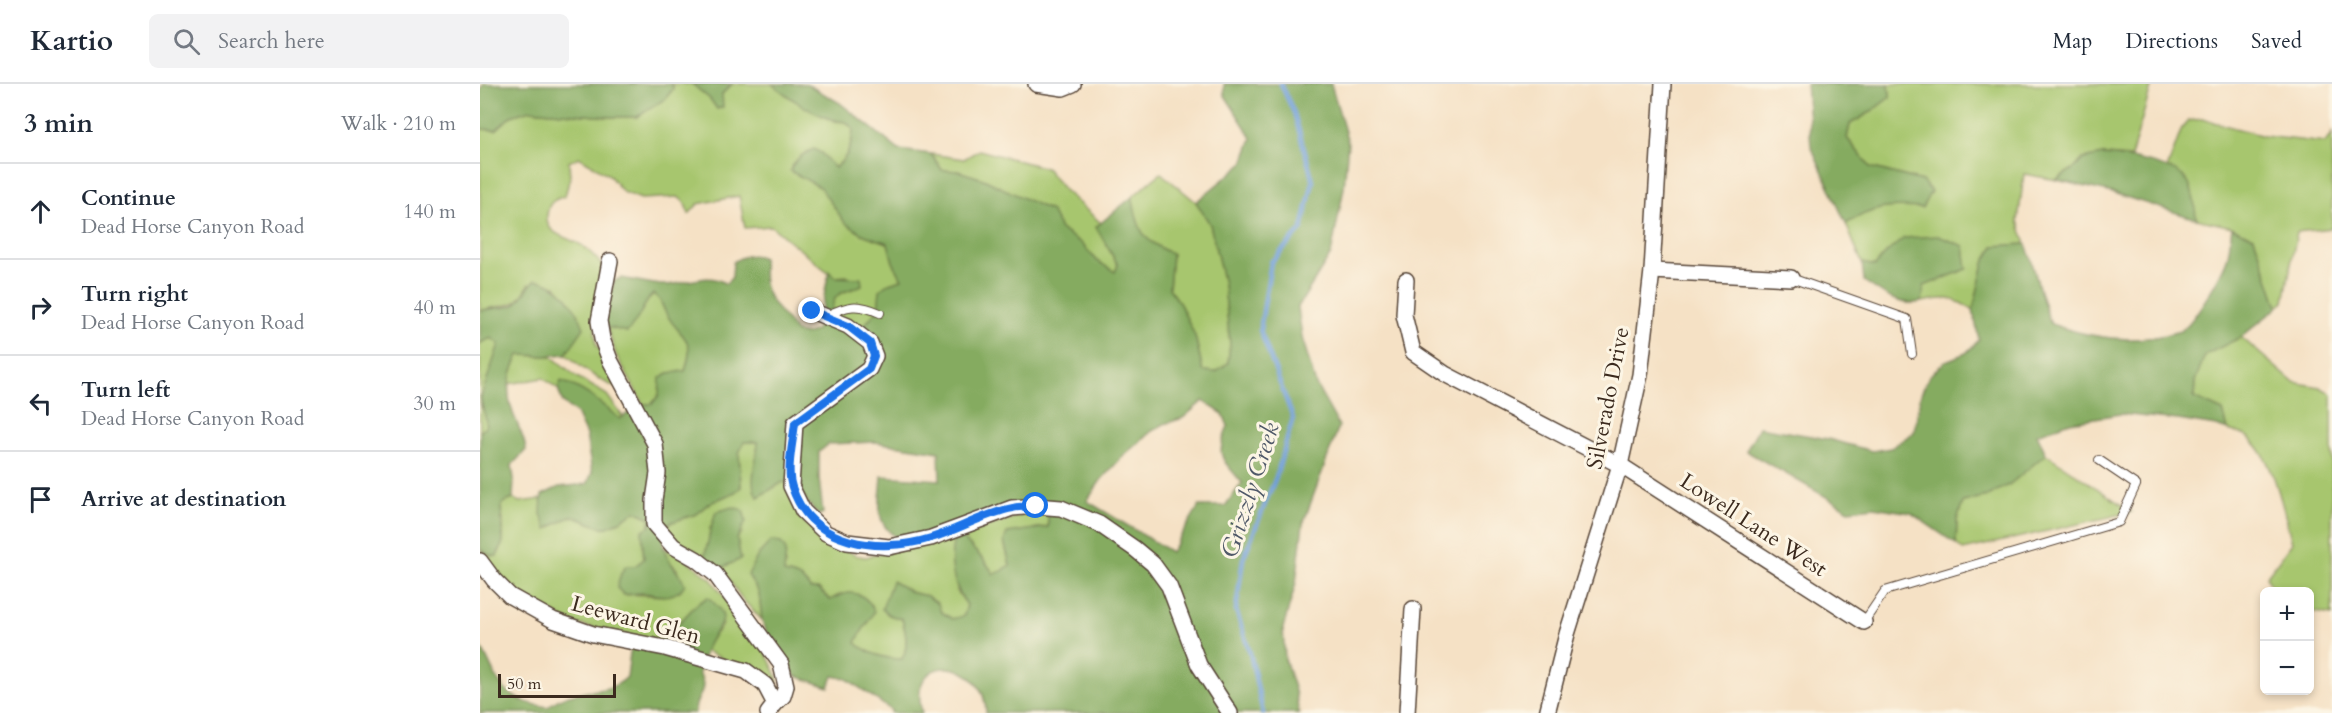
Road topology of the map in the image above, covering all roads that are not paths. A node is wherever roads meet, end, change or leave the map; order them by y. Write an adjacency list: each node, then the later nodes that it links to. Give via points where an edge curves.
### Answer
1 (1036, 84): 2 (street, via 1064,88)
2 (1073, 84)
3 (1663, 84): 5 (street, Silverado Drive)
4 (610, 261): 16 (street, via 599,321 602,339 655,444 658,473 654,524 673,546 715,574 781,664 786,686)
5 (1652, 271): 6 (street); 12 (street, Silverado Drive, via 1640,375)
6 (1791, 278): 10 (lane, via 1907,320)
7 (1406, 280): 12 (street, Lowell Lane West, via 1404,315 1413,352 1445,374)
8 (880, 313): 9 (lane, via 858,306)
9 (818, 314): 17 (street, via 848,326 870,343 874,356 869,369 795,423 791,486 803,511 826,532 848,542 889,547 931,538 1012,508 1061,508 1099,524 1154,564 1169,586 1199,665)
10 (1912, 354)
11 (2099, 460): 15 (lane, via 2136,485 2119,522 1885,591)
12 (1620, 465): 15 (street, Lowell Lane West); 19 (street, Silverado Drive, via 1567,633)
13 (480, 561): 16 (street, Leeward Glen, via 510,596 553,620 592,634 664,648 746,671 765,684)
14 (1413, 609): 18 (street)
15 (1864, 622)
16 (772, 708)
17 (1230, 713)
18 (1407, 713)
19 (1547, 713)

